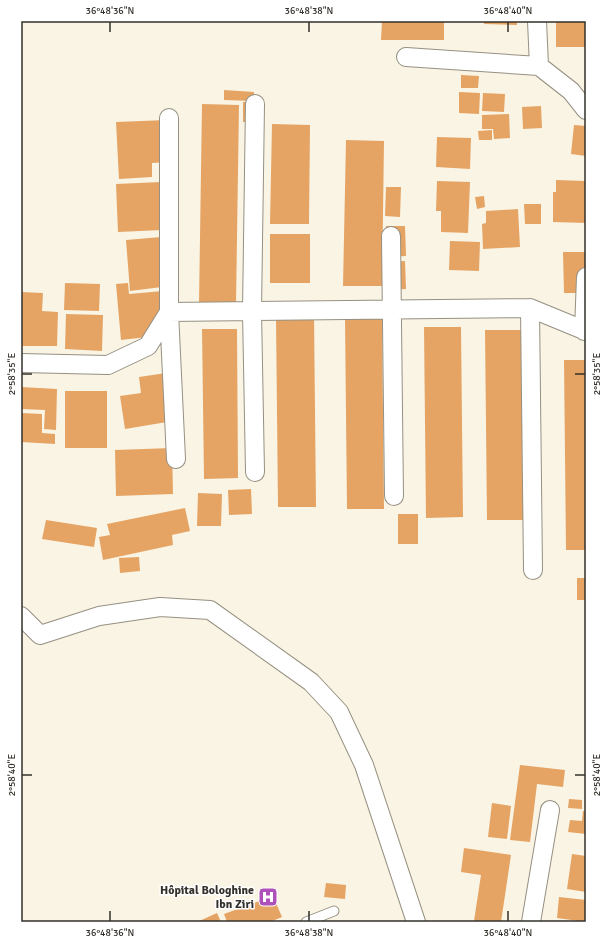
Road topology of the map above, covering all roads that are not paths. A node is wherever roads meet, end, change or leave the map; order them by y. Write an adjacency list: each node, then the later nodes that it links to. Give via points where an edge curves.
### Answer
1 (538, 21): 3 (street)
2 (406, 58): 3 (street)
3 (539, 66): 5 (street, via 571,91)
4 (255, 104): 10 (street)
5 (586, 110)
6 (169, 118): 12 (street)
7 (392, 236): 11 (street)
8 (586, 278): 13 (street)
9 (530, 308): 11 (street); 13 (street); 18 (street)
10 (252, 311): 11 (street); 12 (street); 16 (street)
11 (392, 311): 17 (street)
12 (169, 312): 14 (street, via 148,346 108,365); 15 (street)
13 (585, 331)
14 (21, 363)
15 (176, 459)
16 (255, 472)
17 (394, 496)
18 (533, 570)
19 (21, 616): 23 (street, via 40,635 99,616 160,607 210,610 311,682 339,712 364,765)
20 (550, 810): 24 (street)
21 (334, 911): 22 (lane)
22 (306, 922)
23 (416, 922)
24 (531, 922)

